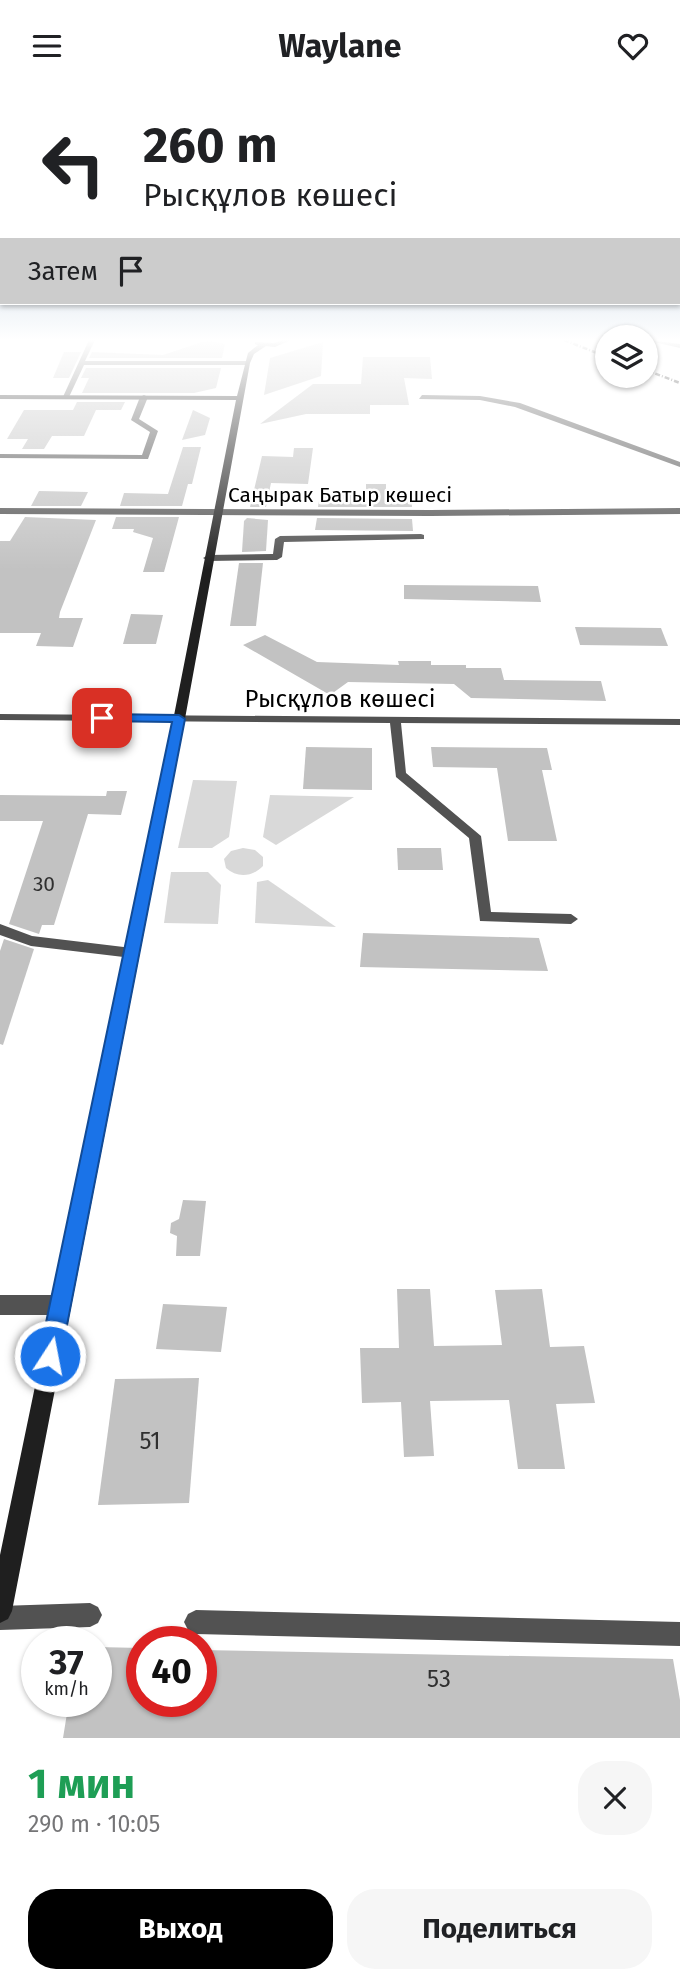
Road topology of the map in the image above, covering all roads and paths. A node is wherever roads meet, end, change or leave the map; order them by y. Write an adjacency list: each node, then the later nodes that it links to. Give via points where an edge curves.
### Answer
1 (136, 417): 4 (street, via 154,431 145,457)
2 (236, 417): 8 (street)
3 (549, 417): 5 (street)
4 (0, 456)
5 (680, 465)
6 (0, 511): 8 (street, Саңырак Батыр көшесі)
7 (680, 511): 8 (street, Саңырак Батыр көшесі)
8 (218, 512): 10 (street)
9 (421, 537): 10 (street, via 280,539 277,557)
10 (208, 558): 12 (street)
11 (0, 717): 12 (street, Рысқұлов көшесі)
12 (179, 719): 13 (street, Рысқұлов көшесі); 17 (street)
13 (395, 720): 14 (street, Рысқұлов көшесі); 15 (street, via 400,774 475,836 485,916)
14 (680, 722)
15 (571, 919)
16 (0, 929): 17 (street, via 31,941)
17 (132, 953): 19 (street)
18 (0, 1305): 19 (street)
19 (60, 1305): 20 (street)
20 (0, 1611)
21 (90, 1615): 22 (street)
22 (0, 1618)
23 (196, 1622): 24 (street)
24 (680, 1634)

